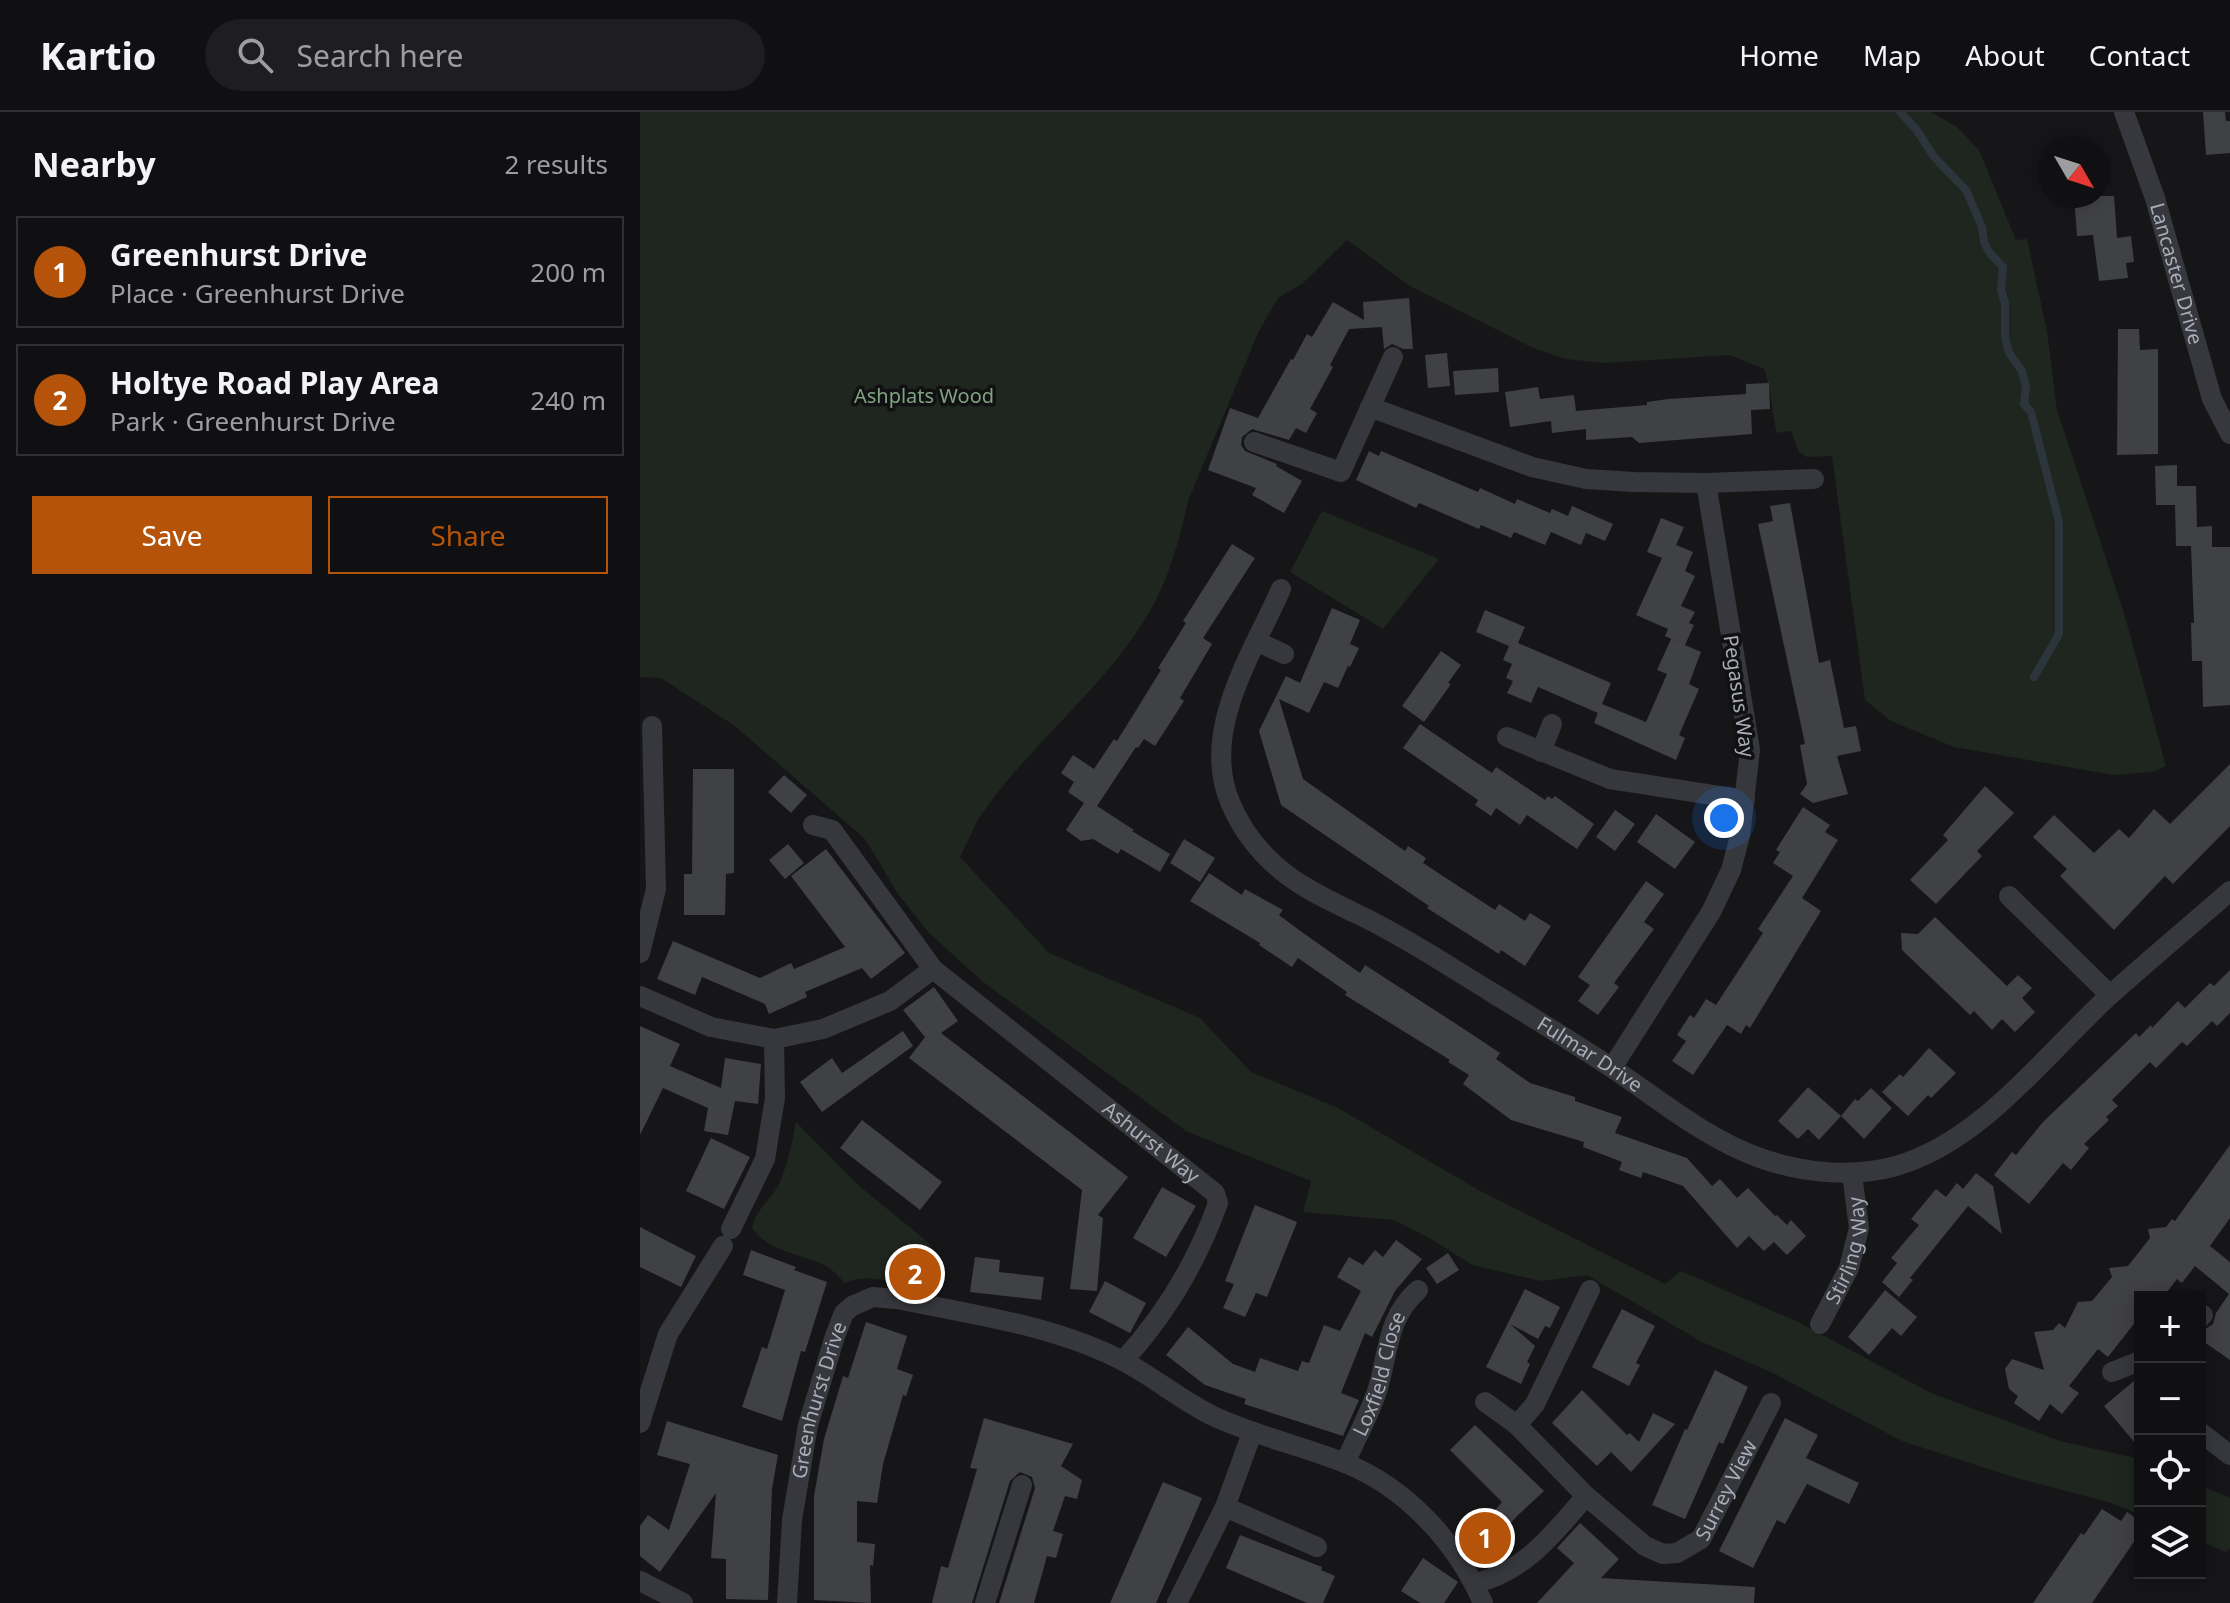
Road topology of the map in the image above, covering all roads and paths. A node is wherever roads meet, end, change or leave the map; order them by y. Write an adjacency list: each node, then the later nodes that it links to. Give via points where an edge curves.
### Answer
1 (2124, 112): 4 (street, Lancaster Drive, via 2155,198 2212,399)
2 (1393, 357): 3 (street)
3 (1370, 407): 5 (street, via 1341,472); 7 (street, via 1532,467 1586,479)
4 (2230, 434)
5 (1254, 442)
6 (1814, 479): 7 (street)
7 (1706, 483): 15 (street, Pegasus Way, via 1750,750)
8 (1281, 589): 9 (street, Fulmar Drive)
9 (1258, 642): 10 (street); 24 (street, Fulmar Drive, via 1232,694 1222,735 1222,772 1228,799 1266,859 1290,878 1405,938)
10 (1284, 654)
11 (1552, 724): 14 (street)
12 (652, 726): 19 (street, via 656,889)
13 (1507, 737): 14 (street)
14 (1541, 752): 15 (street, via 1610,779)
15 (1745, 800): 24 (street, Pegasus Way, via 1731,870 1711,912)
16 (813, 825): 20 (street, Ashurst Way, via 832,830)
17 (2230, 891): 21 (street, Fulmar Drive)
18 (2009, 896): 21 (street)
19 (640, 953)
20 (933, 969): 23 (street, via 890,1001 823,1029); 29 (street, Ashurst Way, via 1215,1193 1218,1203 1190,1267 1155,1326)
21 (2110, 995): 25 (street, Fulmar Drive, via 1990,1112 1937,1151)
22 (640, 996): 23 (street, via 711,1027)
23 (774, 1039): 34 (street, via 775,1098 765,1159 727,1238 668,1334)
24 (1612, 1068): 25 (street, Fulmar Drive, via 1676,1114 1759,1157)
25 (1852, 1174): 28 (street, Stirling Way, via 1859,1228 1849,1268)
26 (1418, 1290): 39 (street, Loxfield Close, via 1396,1317 1378,1387)
27 (1590, 1290): 35 (street, via 1535,1404)
28 (1820, 1324)
29 (1123, 1361): 36 (street, Greenhurst Drive, via 1210,1415); 47 (street, Greenhurst Drive, via 1037,1327 897,1299 873,1297 852,1306 835,1336 808,1425 792,1520)
30 (2135, 1363): 31 (street)
31 (2112, 1372)
32 (1485, 1402): 35 (street, Surrey View)
33 (1771, 1403): 41 (street, Surrey View, via 1711,1522 1688,1548 1663,1554 1645,1546)
34 (640, 1423)
35 (1517, 1425): 41 (street, Surrey View)
36 (1252, 1433): 39 (street, Greenhurst Drive); 42 (street)
37 (2204, 1435): 38 (street)
38 (2230, 1455)
39 (1345, 1463): 45 (street, Greenhurst Drive, via 1410,1503)
40 (1022, 1485): 48 (street)
41 (1586, 1496): 45 (street, via 1521,1564)
42 (1225, 1507): 43 (street); 49 (street)
43 (1317, 1547)
44 (640, 1581): 46 (street)
45 (1475, 1583): 50 (street, Greenhurst Drive)
46 (683, 1603)
47 (787, 1603)
48 (985, 1603)
49 (1177, 1603)
50 (1483, 1603)

